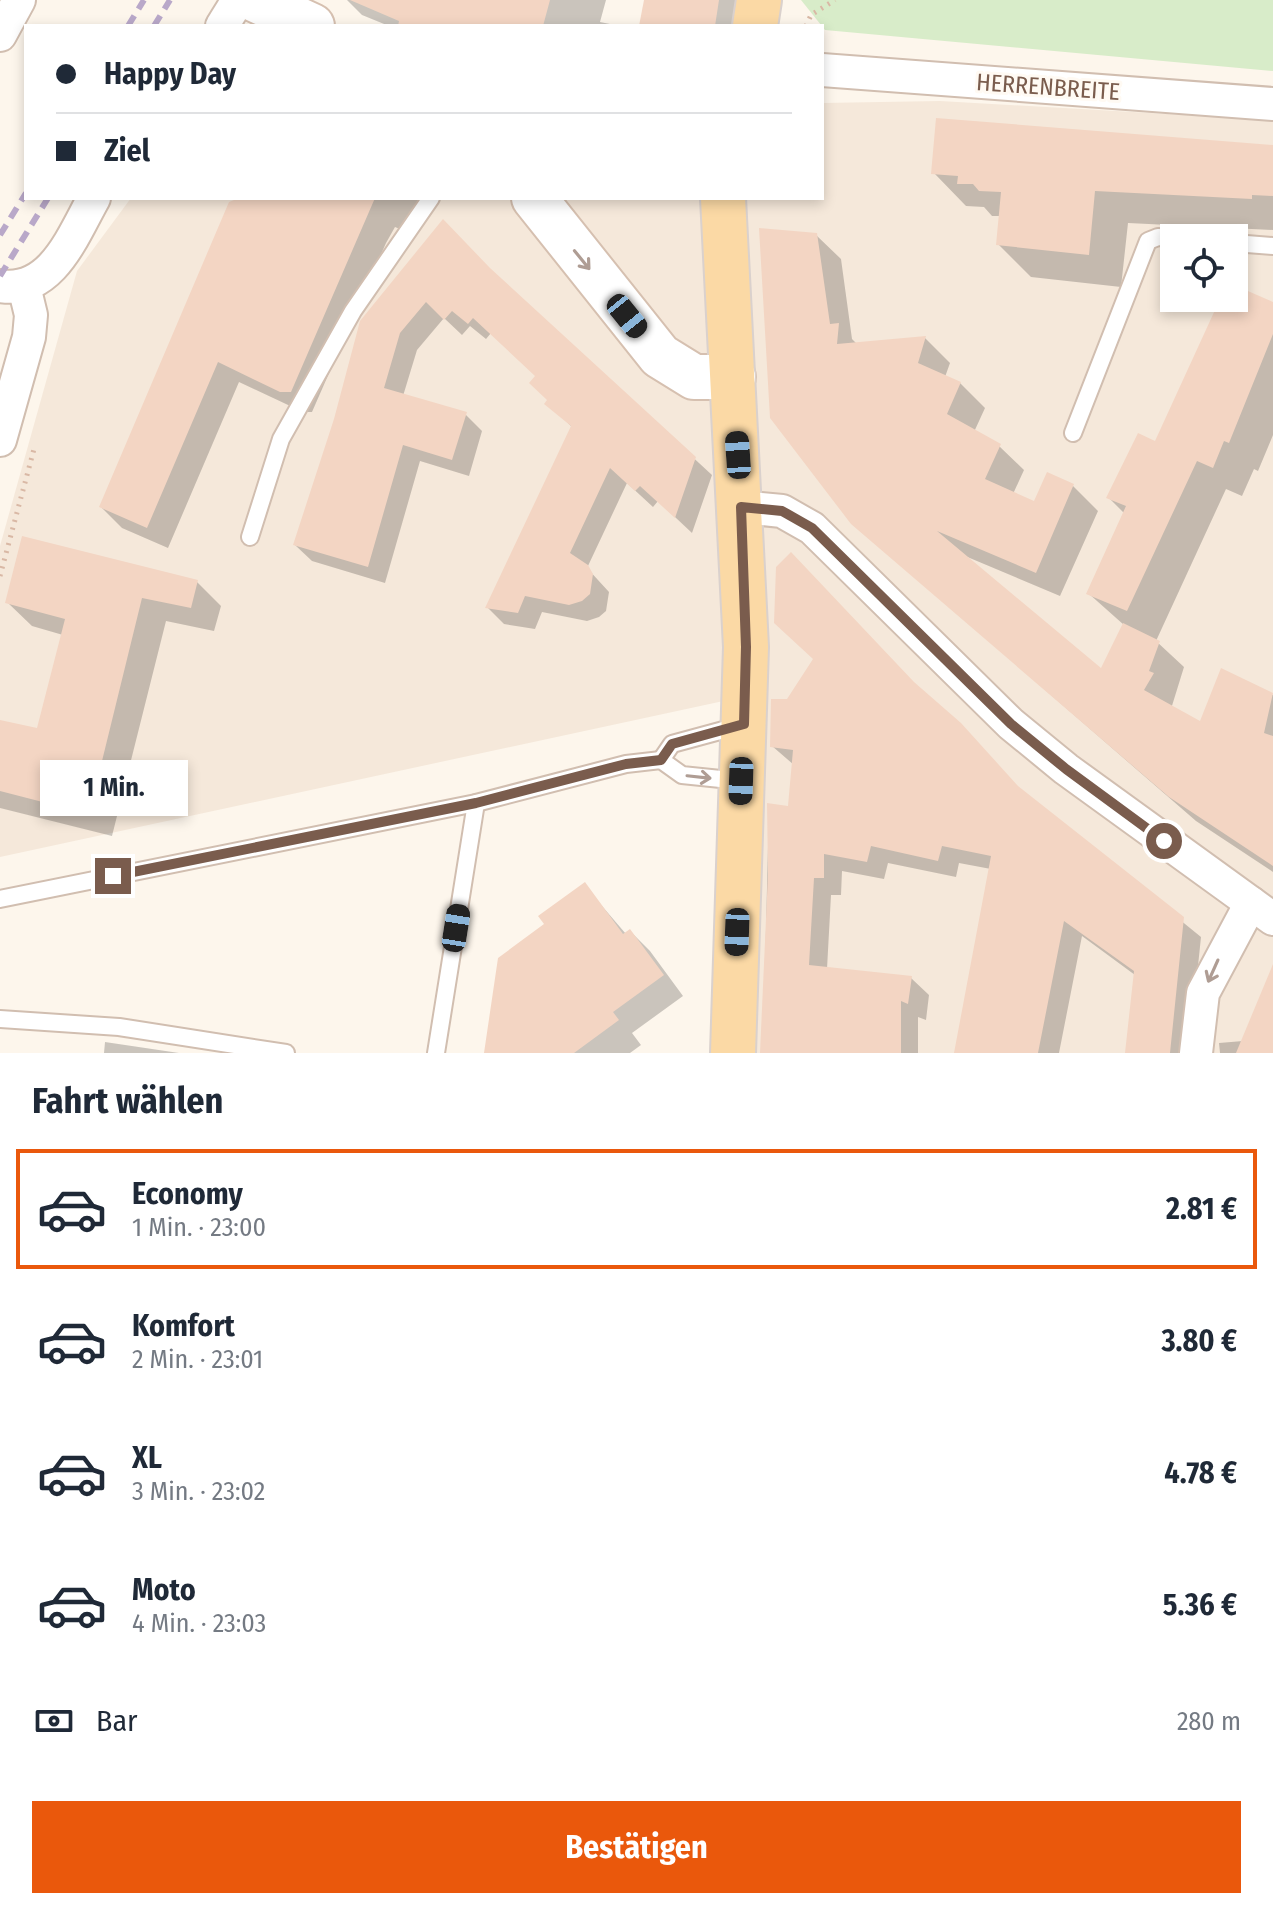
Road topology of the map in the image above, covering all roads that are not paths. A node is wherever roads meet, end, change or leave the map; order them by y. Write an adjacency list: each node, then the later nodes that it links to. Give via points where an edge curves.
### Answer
1 (19, 0): 8 (street)
2 (238, 0): 5 (street)
3 (256, 0): 6 (main road)
4 (759, 0): 7 (main road)
5 (223, 24)
6 (308, 24)
7 (755, 24)
8 (0, 35)
9 (824, 70): 10 (street, HERRENBREITE)
10 (1273, 104)
11 (93, 200): 18 (street, via 50,270)
12 (430, 200): 23 (lane, via 353,311 281,439)
13 (536, 200): 19 (main road, one-way to 19, via 660,356 694,377)
14 (723, 200): 19 (main road)
15 (1160, 237): 20 (lane, via 1148,241)
16 (1248, 244): 17 (lane)
17 (1273, 246)
18 (12, 286): 21 (street, via 31,315)
19 (733, 377): 22 (main road)
20 (1073, 433)
21 (0, 440)
22 (741, 507): 24 (main road); 29 (street, via 782,511 812,528 1011,724)
23 (250, 537)
24 (744, 724): 25 (lane, via 672,744); 26 (main road)
25 (661, 760): 26 (lane, one-way to 26, via 682,775); 27 (lane, via 626,764)
26 (741, 781): 33 (main road)
27 (476, 803): 28 (lane); 32 (lane)
28 (0, 899)
29 (1262, 911): 34 (street, one-way to 34, via 1203,993)
30 (0, 1019): 31 (lane, via 119,1027)
31 (286, 1053)
32 (436, 1053)
33 (733, 1053)
34 (1196, 1053)

